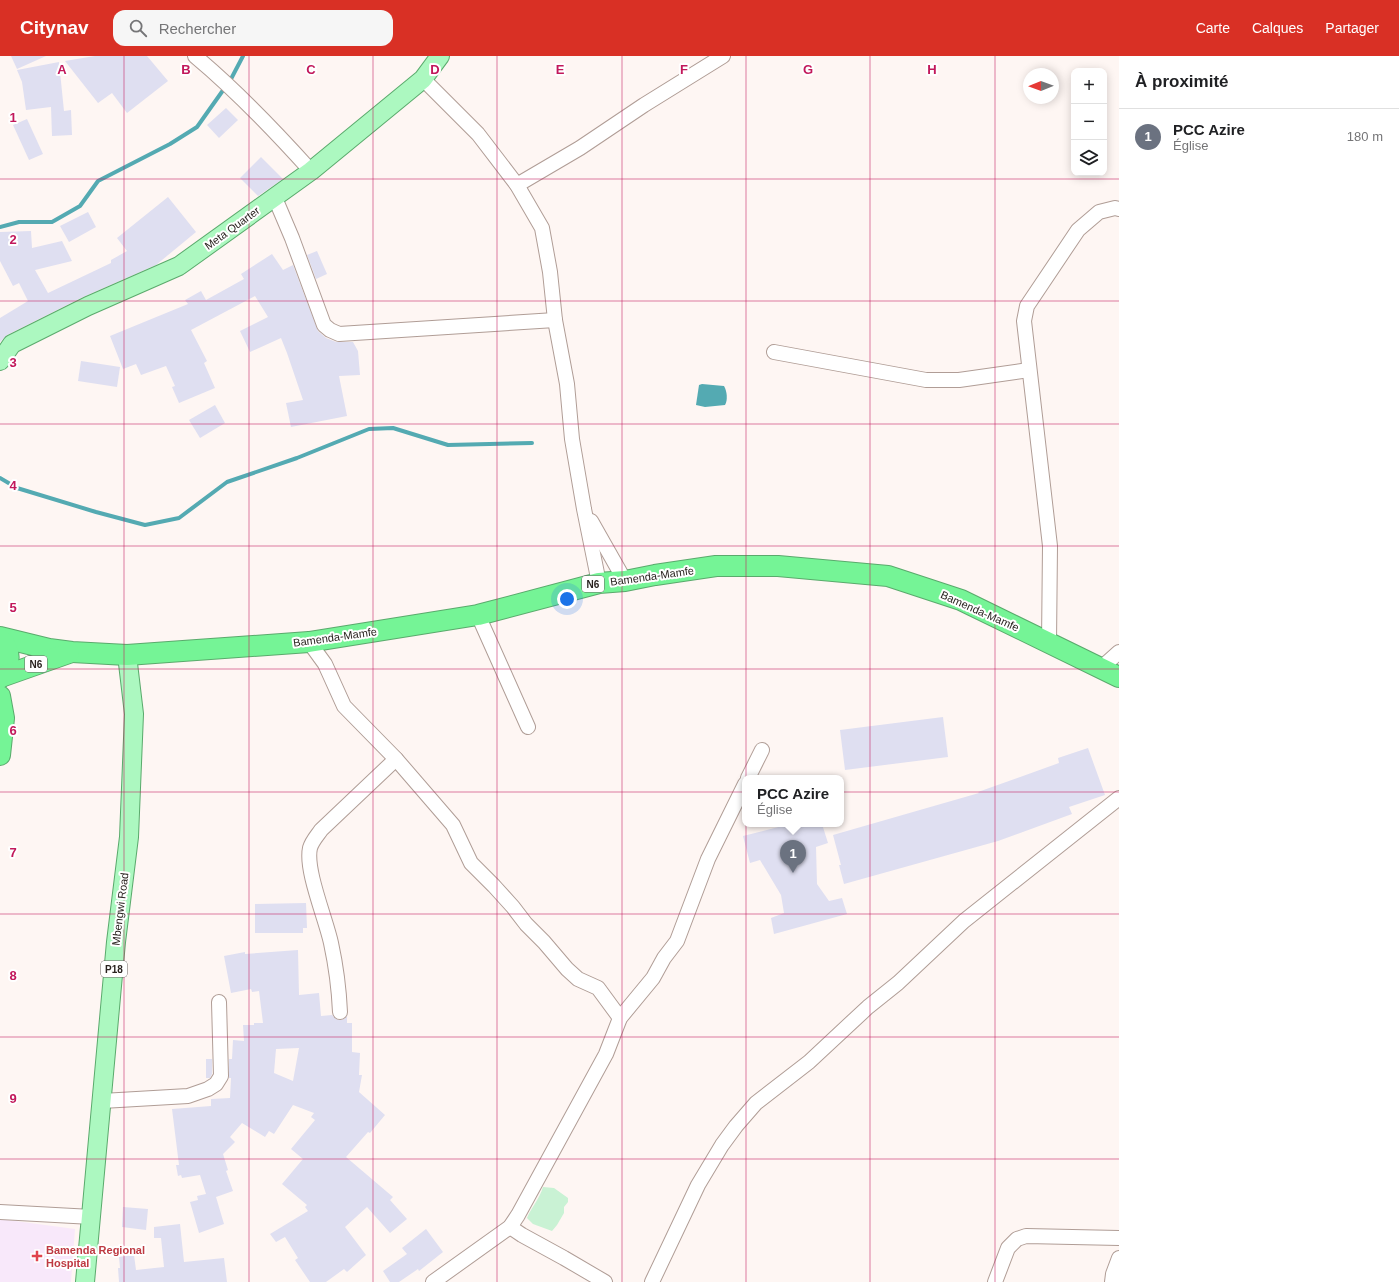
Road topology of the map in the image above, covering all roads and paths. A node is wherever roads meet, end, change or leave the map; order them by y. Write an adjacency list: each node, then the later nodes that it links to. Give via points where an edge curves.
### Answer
1 (195, 56): 5 (street, via 268,123)
2 (440, 56): 4 (main road, Meta Quarter)
3 (723, 56): 6 (street, via 644,104 580,148)
4 (422, 79): 5 (main road, Meta Quarter); 6 (street, via 478,134)
5 (311, 172): 7 (main road, Meta Quarter)
6 (517, 185): 9 (street, via 542,228)
7 (275, 198): 9 (street, via 324,325 339,334); 11 (main road, Meta Quarter, via 179,266 88,306 12,344)
8 (1119, 209): 12 (street, via 1099,212 1078,230 1027,306 1024,321)
9 (555, 320): 13 (street, via 567,384 572,438)
10 (774, 352): 12 (street, via 926,380 960,380)
11 (0, 360)
12 (1029, 370): 19 (street, via 1050,546)
13 (584, 509): 14 (street); 15 (street)
14 (625, 581): 15 (highway, Bamenda-Mamfe / N6); 19 (highway, Bamenda-Mamfe / N6, via 716,566 778,566 888,576 961,600)
15 (599, 583): 16 (highway, Bamenda-Mamfe / N6)
16 (478, 615): 18 (highway, Bamenda-Mamfe / N6); 26 (street)
17 (0, 638): 20 (highway, Bamenda-Mamfe / N6); 25 (highway, N6, via 5,643 9,661)
18 (309, 642): 22 (highway, Bamenda-Mamfe / N6); 29 (street, via 326,664 344,706)
19 (1049, 642): 23 (highway, Bamenda-Mamfe / N6)
20 (72, 652): 22 (highway, Bamenda-Mamfe / N6); 25 (highway, Bamenda-Mamfe / N6)
21 (1119, 652): 23 (street)
22 (128, 655): 36 (main road, Mbengwi Road / P18, via 134,714 129,837 116,942)
23 (1103, 666): 24 (highway, Bamenda-Mamfe / N6)
24 (1119, 677)
25 (0, 684): 28 (highway, via 4,718)
26 (528, 727)
27 (762, 750): 30 (street)
28 (0, 755)
29 (396, 759): 34 (street, via 321,830 310,848 312,878 336,965); 35 (street, via 453,825 471,863 567,969 578,979 598,988)
30 (750, 775)
31 (742, 790): 35 (street, via 708,859 677,941)
32 (1119, 798): 45 (street, via 964,921 809,1062 756,1103 731,1132 698,1185)
33 (220, 1002): 36 (street, via 221,1076 216,1084 188,1096)
34 (340, 1012)
35 (620, 1018): 39 (street, via 606,1054)
36 (102, 1101): 38 (main road, Mbengwi Road / P18)
37 (0, 1212): 38 (street)
38 (92, 1217): 42 (main road, Mbengwi Road / P18)
39 (510, 1227): 43 (street); 44 (street)
40 (1119, 1238): 46 (street, via 1026,1236 1017,1239 1008,1248)
41 (1119, 1258): 47 (street)
42 (86, 1282)
43 (434, 1282)
44 (605, 1282)
45 (652, 1282)
46 (995, 1282)
47 (1112, 1282)

